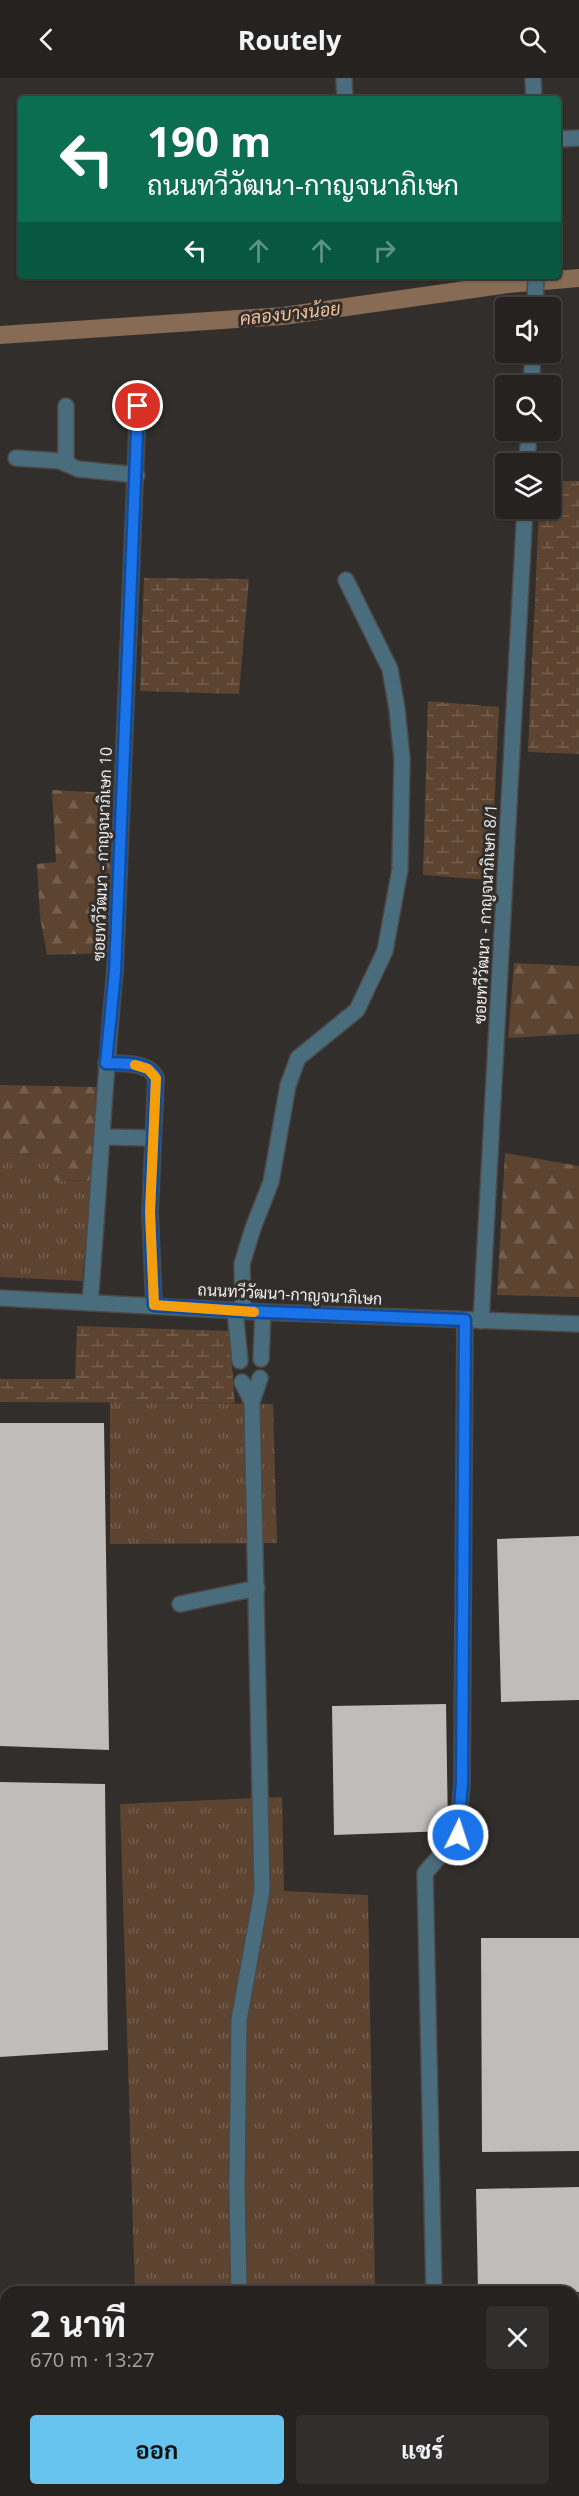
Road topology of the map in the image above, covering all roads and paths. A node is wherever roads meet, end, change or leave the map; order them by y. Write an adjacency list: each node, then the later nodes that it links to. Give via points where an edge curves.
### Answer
1 (344, 78): 3 (street)
2 (532, 78): 4 (street)
3 (345, 96)
4 (534, 96)
5 (579, 138): 6 (street)
6 (561, 139)
7 (536, 279): 8 (street)
8 (535, 297)
9 (66, 406): 12 (street)
10 (138, 406): 13 (street, ซอยทวีวัฒนา - กาญจนาภิเษก 10)
11 (16, 458): 12 (street)
12 (66, 464): 13 (street, via 78,469)
13 (137, 475): 16 (street, ซอยทวีวัฒนา - กาญจนาภิเษก 10, via 115,972)
14 (524, 519): 24 (street, ซอยทวีวัฒนา - กาญจนาภิเษก 8/1)
15 (346, 580): 22 (street, via 390,669 402,759 400,869 385,951 357,1010 298,1058 288,1085 271,1182 242,1264)
16 (106, 1063): 17 (street, ซอยทวีวัฒนา - กาญจนาภิเษก 10); 18 (street, via 140,1065 153,1073)
17 (103, 1137): 18 (street); 20 (street, ซอยทวีวัฒนา - กาญจนาภิเษก 10)
18 (153, 1138): 21 (street, via 150,1212)
19 (0, 1298): 20 (street, ถนนทวีวัฒนา-กาญจนาภิเษก)
20 (90, 1303): 21 (street, ถนนทวีวัฒนา-กาญจนาภิเษก)
21 (154, 1305): 22 (street, ถนนทวีวัฒนา-กาญจนาภิเษก)
22 (239, 1311): 23 (street, ถนนทวีวัฒนา-กาญจนาภิเษก); 27 (street)
23 (263, 1312): 24 (street, ถนนทวีวัฒนา-กาญจนาภิเษก); 26 (street)
24 (473, 1320): 25 (street, ถนนทวีวัฒนา-กาญจนาภิเษก); 34 (street, ซอยทวีวัฒนา - กาญจนาภิเษก 8/1, via 458,1835 425,1873)
25 (579, 1324)
26 (261, 1359)
27 (240, 1361)
28 (261, 1378): 30 (street)
29 (242, 1382): 30 (street)
30 (252, 1402): 31 (street)
31 (257, 1588): 32 (street); 33 (street, via 262,1892 239,2020)
32 (180, 1604)
33 (239, 2286)
34 (435, 2286)

